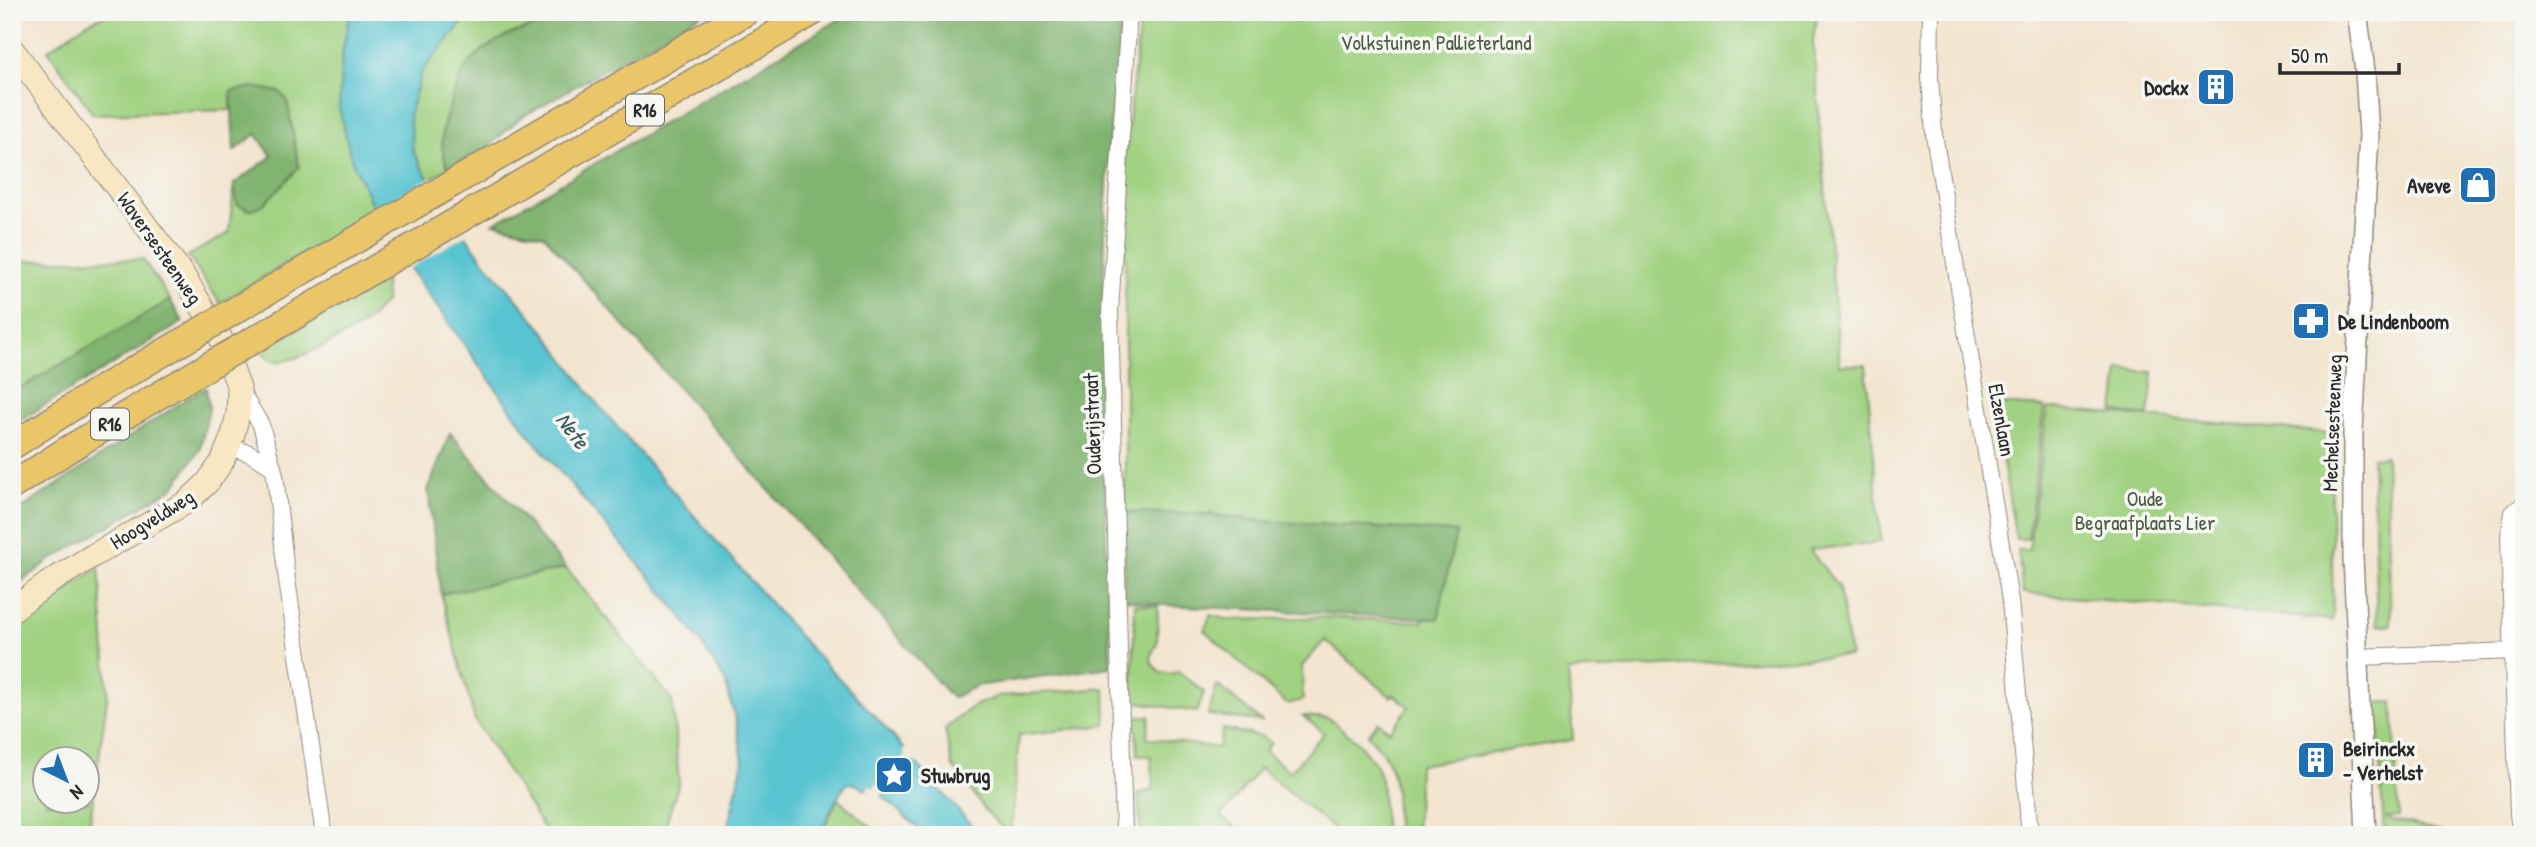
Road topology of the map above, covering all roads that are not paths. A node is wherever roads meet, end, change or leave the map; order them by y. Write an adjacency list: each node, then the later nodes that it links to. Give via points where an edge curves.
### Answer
1 (746, 12): 8 (highway, R16, bridge, via 96,392)
2 (813, 12): 11 (highway, R16, bridge)
3 (1129, 12): 18 (street, Ouderijstraat, via 1110,311)
4 (1931, 12): 19 (street, Elzenlaan, via 1934,134 2010,600)
5 (2357, 12): 15 (street, Mechelsesteenweg, via 2368,135 2353,430)
6 (12, 48): 7 (main road, Waversesteenweg, via 182,273 221,339)
7 (239, 388): 9 (main road, Hoogveldweg, via 238,414); 10 (street, Waversesteenweg, via 261,425)
8 (12, 446)
9 (228, 447): 10 (street); 13 (main road, Hoogveldweg, via 207,483 187,502 93,555)
10 (273, 467): 17 (street, Waversesteenweg)
11 (12, 486)
12 (2524, 504): 14 (street, via 2513,513 2509,536)
13 (12, 610)
14 (2514, 651): 15 (street); 16 (street, via 2518,814)
15 (2358, 657): 20 (street, Mechelsesteenweg)
16 (2524, 833)
17 (324, 835)
18 (1124, 835)
19 (2030, 835)
20 (2367, 835)

